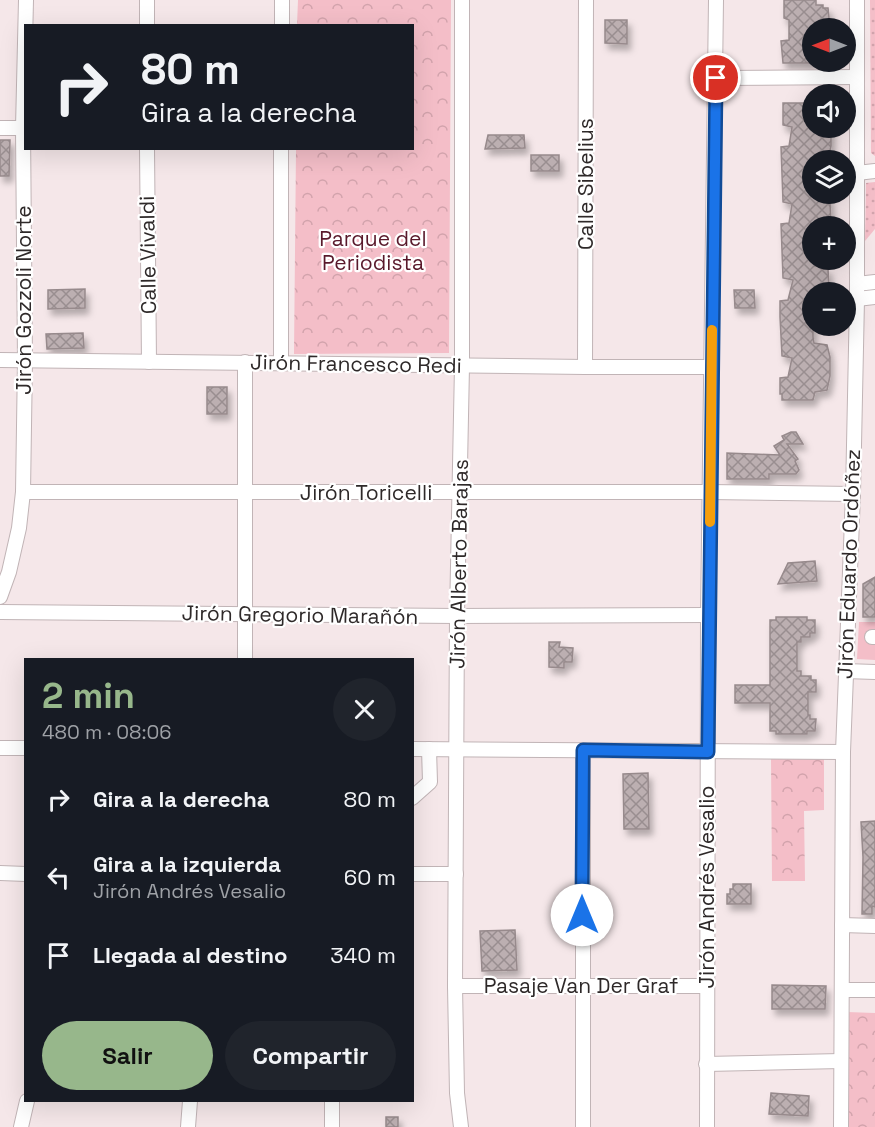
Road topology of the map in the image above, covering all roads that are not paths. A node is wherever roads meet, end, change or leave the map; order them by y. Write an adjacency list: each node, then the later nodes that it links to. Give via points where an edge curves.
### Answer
1 (26, 0): 8 (street, Jirón Gozzoli Norte)
2 (147, 0): 9 (street)
3 (282, 0): 10 (street)
4 (462, 0): 29 (street, Jirón Alberto Barajas)
5 (586, 0): 30 (street, Calle Sibelius)
6 (716, 0): 12 (street, Jirón Andrés Vesalio)
7 (857, 0): 11 (street, Jirón Eduardo Ordóñez)
8 (26, 24)
9 (147, 24)
10 (282, 24)
11 (857, 77): 12 (street); 19 (street, Jirón Eduardo Ordóñez)
12 (716, 78): 31 (street, Jirón Andrés Vesalio)
13 (0, 128): 14 (street)
14 (24, 128)
15 (24, 150): 25 (street, Jirón Gozzoli Norte)
16 (147, 150): 26 (street, Calle Vivaldi)
17 (281, 150): 28 (street)
18 (875, 171): 19 (street)
19 (857, 173): 21 (street, Jirón Eduardo Ordóñez)
20 (875, 282): 21 (street)
21 (857, 284): 23 (street, Jirón Eduardo Ordóñez)
22 (875, 297): 23 (street)
23 (857, 299): 36 (street, Jirón Eduardo Ordóñez)
24 (0, 360): 25 (street, Jirón Francesco Redi)
25 (25, 360): 26 (street, Jirón Francesco Redi); 32 (street, Jirón Gozzoli Norte)
26 (149, 362): 27 (street, Jirón Francesco Redi)
27 (245, 362): 28 (street, Jirón Francesco Redi); 34 (street)
28 (281, 362): 29 (street, Jirón Francesco Redi)
29 (462, 366): 30 (street, Jirón Francesco Redi); 35 (street, Jirón Alberto Barajas)
30 (585, 367): 31 (street, Jirón Francesco Redi)
31 (712, 367): 33 (street, Jirón Andrés Vesalio)
32 (23, 492): 34 (street, Jirón Toricelli); 37 (street, Jirón Gozzoli Norte, via 19,528)
33 (711, 492): 35 (street, Jirón Toricelli); 36 (street, Jirón Toricelli); 40 (street, Jirón Andrés Vesalio)
34 (244, 493): 35 (street, Jirón Toricelli); 39 (street)
35 (459, 493): 41 (street, Jirón Alberto Barajas)
36 (853, 494): 43 (street, Jirón Eduardo Ordóñez)
37 (0, 597)
38 (0, 612): 39 (street, Jirón Gregorio Marañón)
39 (245, 614): 41 (street, Jirón Gregorio Marañón); 42 (street)
40 (708, 615): 41 (street, Jirón Gregorio Marañón); 51 (street, Jirón Andrés Vesalio)
41 (457, 616): 49 (street, Jirón Alberto Barajas)
42 (245, 658)
43 (845, 671): 44 (street); 52 (street, Jirón Eduardo Ordóñez)
44 (875, 672)
45 (0, 748): 46 (street)
46 (24, 748)
47 (414, 749): 48 (street)
48 (429, 749): 49 (street); 53 (street, via 430,782)
49 (458, 750): 50 (street); 57 (street, Jirón Alberto Barajas)
50 (583, 750): 51 (street); 60 (street)
51 (708, 752): 52 (street); 62 (street, Jirón Andrés Vesalio)
52 (843, 752): 58 (street, Jirón Eduardo Ordóñez)
53 (414, 796)
54 (0, 873): 55 (street)
55 (24, 874)
56 (414, 874): 57 (street)
57 (456, 874): 61 (street, Jirón Alberto Barajas)
58 (842, 925): 59 (street); 63 (street, Jirón Eduardo Ordóñez)
59 (875, 926)
60 (582, 985): 61 (street, Pasaje Van Der Graf); 62 (street, Pasaje Van Der Graf); 74 (street)
61 (455, 986): 73 (street, Jirón Alberto Barajas)
62 (707, 986): 66 (street, Jirón Andrés Vesalio)
63 (842, 990): 64 (street); 65 (street, Jirón Eduardo Ordóñez)
64 (875, 990)
65 (841, 1061): 66 (street); 76 (street, Jirón Eduardo Ordóñez)
66 (706, 1064): 75 (street, Jirón Andrés Vesalio)
67 (27, 1102): 70 (street)
68 (190, 1102): 71 (street)
69 (332, 1102): 72 (street)
70 (21, 1127)
71 (188, 1127)
72 (332, 1127)
73 (461, 1127)
74 (583, 1127)
75 (707, 1127)
76 (841, 1127)

